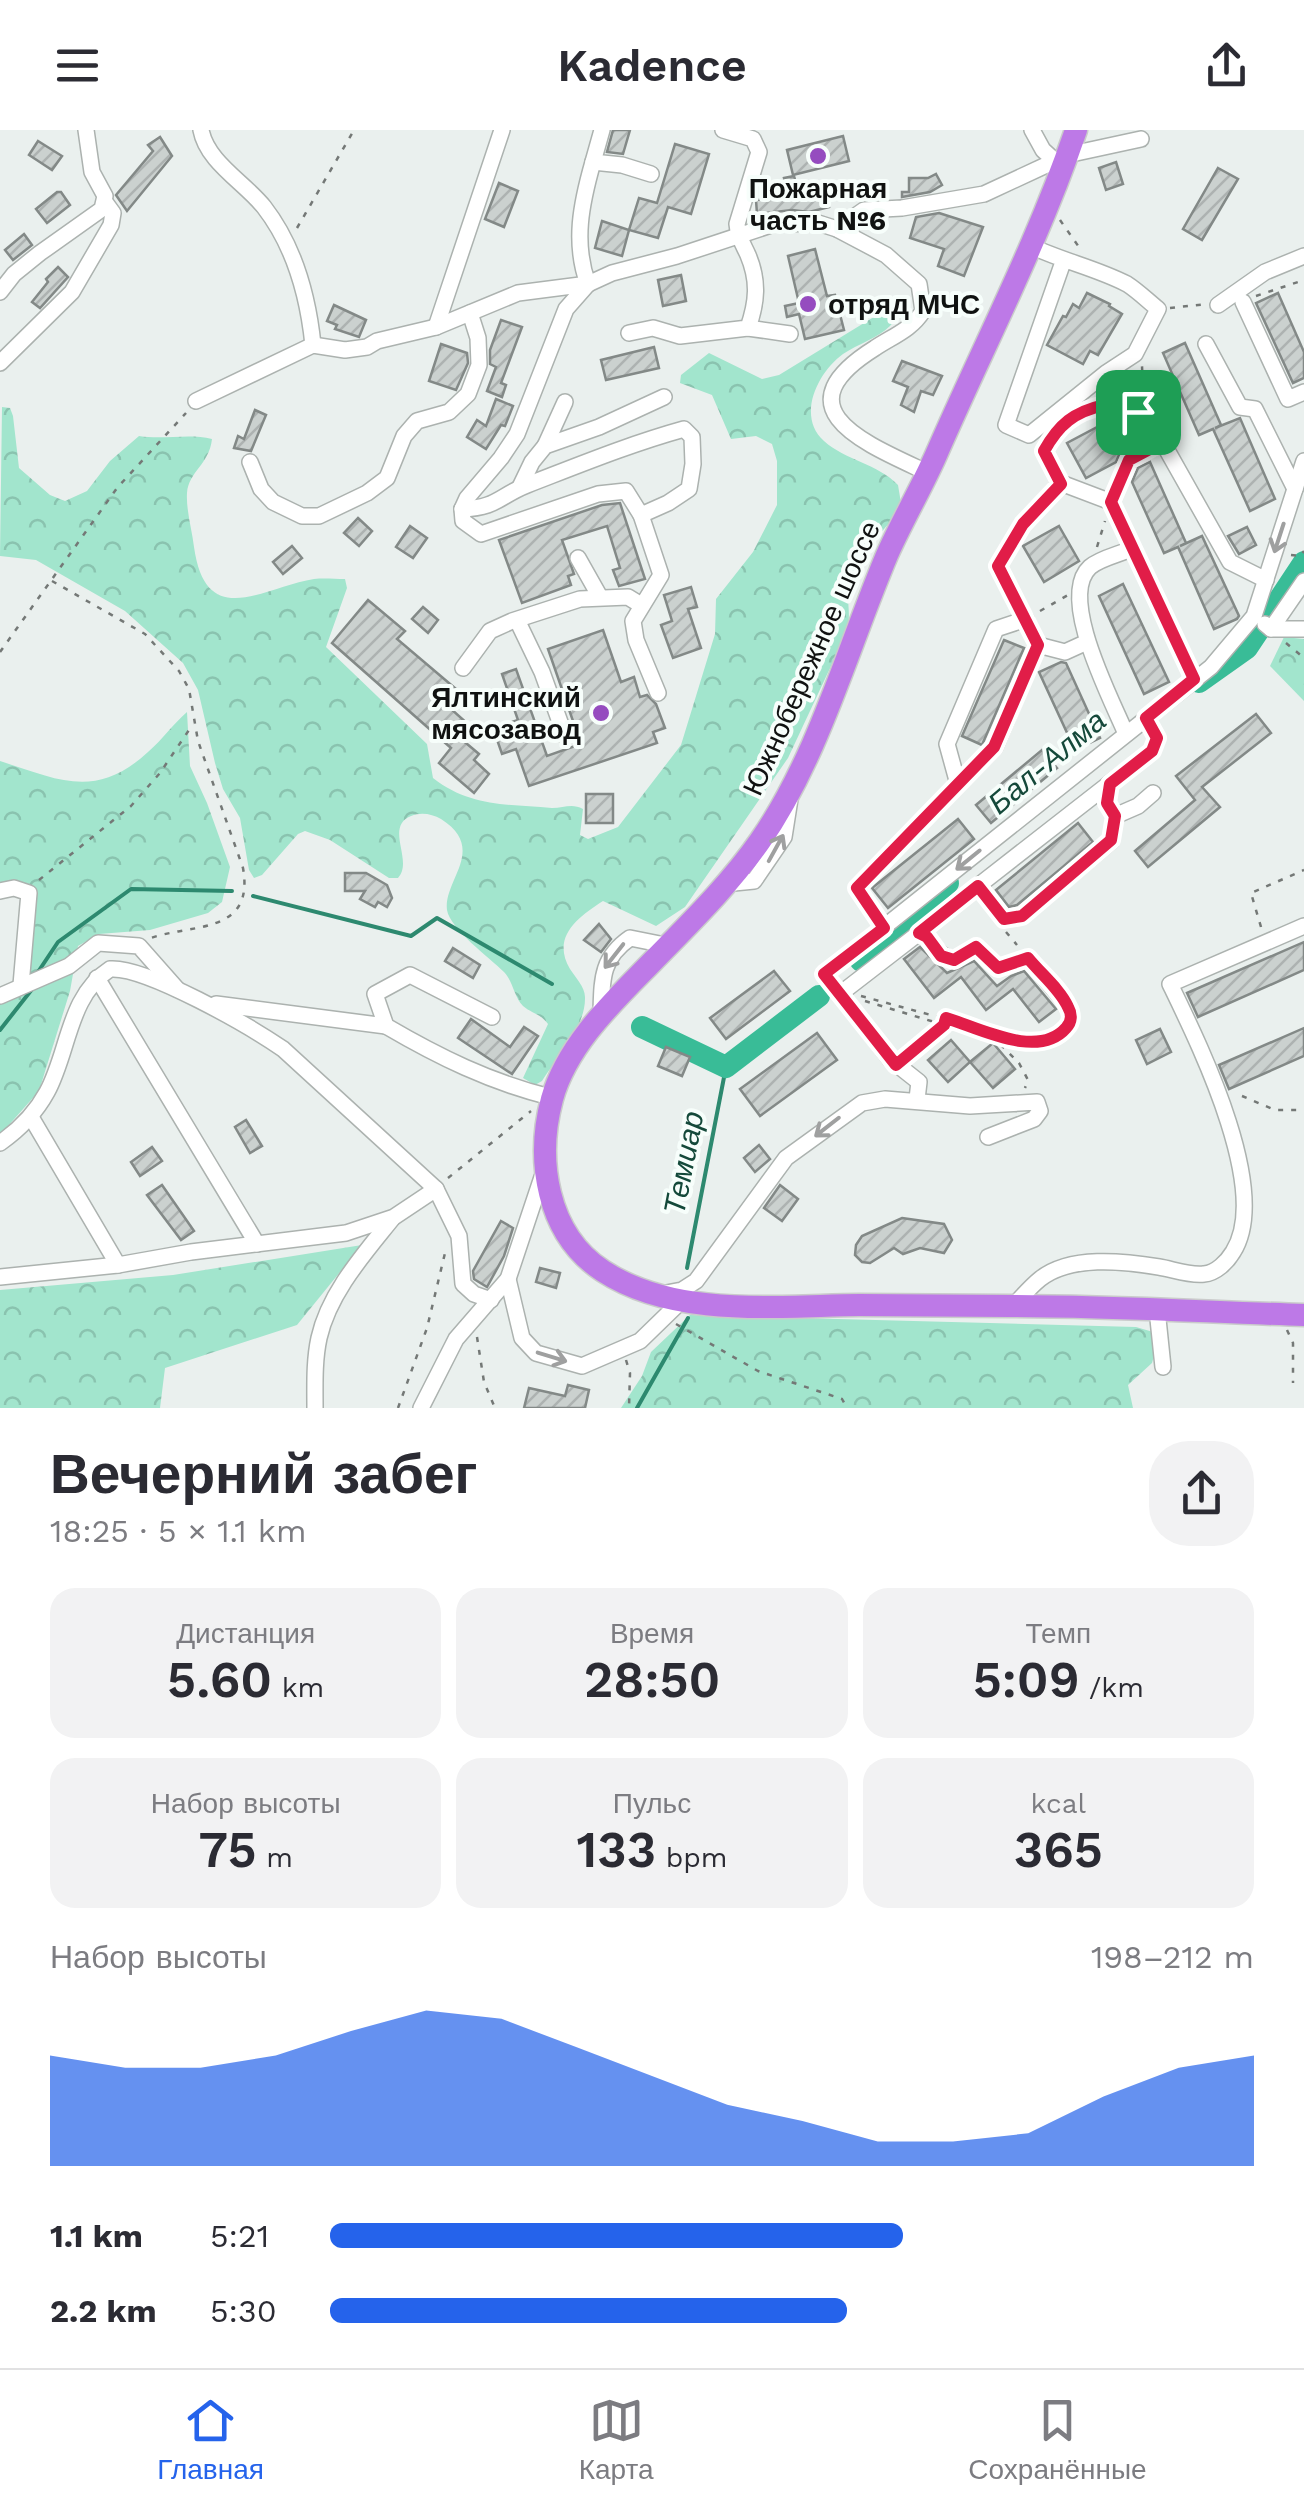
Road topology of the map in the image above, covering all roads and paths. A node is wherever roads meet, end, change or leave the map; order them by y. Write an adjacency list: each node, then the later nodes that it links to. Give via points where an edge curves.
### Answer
1 (86, 130): 15 (street, via 92,172)
2 (201, 130): 18 (street, via 211,154 252,193)
3 (354, 130): 18 (path)
4 (502, 130): 30 (street)
5 (602, 130): 12 (street)
6 (723, 130): 17 (street, via 752,139 760,152)
7 (1032, 130): 11 (street, via 1043,150)
8 (1066, 130): 11 (highway, Южнобережное шоссе)
9 (1076, 130): 11 (highway, Южнобережное шоссе)
10 (1142, 138): 11 (street)
11 (1061, 158): 14 (highway, Южнобережное шоссе); 16 (street, via 984,194 864,210); 45 (highway, Южнобережное шоссе)
12 (593, 162): 13 (street); 24 (street, via 578,257)
13 (651, 174)
14 (1050, 200): 19 (highway, Южнобережное шоссе); 20 (path)
15 (106, 202): 25 (street); 37 (street, via 112,226 72,292)
16 (837, 229): 17 (street, via 794,222); 45 (street, via 886,255 919,284 923,312 845,370 832,387 830,404 853,434)
17 (738, 237): 24 (street); 31 (street, via 754,271 757,300)
18 (286, 242): 35 (street, via 307,301)
19 (1031, 246): 22 (street); 45 (highway, Южнобережное шоссе)
20 (1080, 250)
21 (1304, 256): 27 (street, via 1265,272)
22 (1063, 262): 28 (street, via 1131,286); 28 (street, via 1006,425 1029,435 1135,354)
23 (1304, 280): 26 (path)
24 (588, 284): 29 (street, via 518,293); 52 (street, via 566,309 517,434)
25 (0, 292)
26 (1243, 302): 38 (street, via 1288,399)
27 (1218, 304): 28 (path)
28 (1158, 309): 36 (street, via 1160,324)
29 (470, 313): 30 (street); 47 (street, via 479,366 468,394 448,412 417,421 387,478 368,493 319,516 302,516 260,490)
30 (436, 327): 35 (street, via 367,347)
31 (748, 328): 32 (street); 33 (street)
32 (628, 334)
33 (790, 334)
34 (1206, 344): 50 (street, via 1240,407 1256,410)
35 (313, 345): 40 (street)
36 (1142, 360): 42 (path)
37 (0, 363)
38 (1304, 392)
39 (664, 397): 44 (street)
40 (196, 401): 62 (path, via 118,488)
41 (565, 402): 44 (street)
42 (1138, 412): 43 (street); 48 (street, via 1104,405 1081,410 1057,428 1044,451)
43 (1163, 442): 51 (street, via 1129,460); 60 (street, via 1230,562)
44 (545, 446): 49 (street)
45 (925, 458): 54 (highway, Южнобережное шоссе)
46 (1304, 461): 50 (street)
47 (250, 462)
48 (1061, 484): 51 (street); 67 (street, via 1023,524 998,566)
49 (520, 488): 52 (street, via 495,504); 53 (street, via 684,429 692,437 690,489)
50 (1295, 490): 57 (street, one-way to 57)
51 (1111, 502): 55 (street); 59 (path)
52 (462, 509): 53 (street, via 463,521 481,534 626,490)
53 (641, 515): 65 (street, via 661,574)
54 (904, 516): 93 (highway, Южнобережное шоссе, via 777,808 759,838); 127 (highway, Южнобережное шоссе, one-way to 54, via 596,1267 570,1238 544,1175 552,1098 566,1065 604,1012 760,841 838,684)
55 (1133, 548): 59 (street); 75 (street)
56 (1304, 552): 57 (path)
57 (1274, 554): 60 (street)
58 (578, 558): 64 (street)
59 (1090, 567): 63 (street)
60 (1266, 580): 66 (street)
61 (1304, 580): 69 (street)
62 (52, 581): 73 (path); 77 (path, via 145,634 184,680)
63 (1078, 590): 67 (path); 71 (street)
64 (600, 597): 65 (street, via 628,597); 68 (street)
65 (641, 605): 76 (street, via 633,622 636,640)
66 (1254, 616): 69 (street); 75 (street)
67 (1026, 619): 72 (street); 81 (street, via 996,628 948,744)
68 (517, 620): 74 (street, via 490,630); 80 (street)
69 (1271, 629): 70 (street)
70 (1304, 629)
71 (1087, 642): 72 (street, via 1065,652); 79 (street)
72 (1038, 645): 81 (street, via 994,747)
73 (0, 652)
74 (463, 668)
75 (1194, 679): 78 (street)
76 (658, 694)
77 (195, 720): 88 (path, via 145,791); 94 (path, via 246,888 242,902 219,923 151,937)
78 (1148, 720): 79 (street); 82 (street, via 1157,738 1152,751)
79 (1126, 734): 90 (street, one-way to 90)
80 (565, 736)
81 (958, 784): 90 (street, via 857,888)
82 (1110, 784): 84 (street, via 1107,803); 86 (street)
83 (1153, 794): 84 (street)
84 (1115, 816): 86 (street, via 1111,840 1022,916 1004,919)
85 (1304, 870): 92 (path, via 1251,893)
86 (978, 886): 91 (path)
87 (0, 891): 88 (street)
88 (29, 893): 96 (street)
89 (1304, 926): 92 (street)
90 (884, 928): 99 (street, via 824,974)
91 (919, 933): 99 (street); 101 (street, via 954,960 976,947 998,968 1028,958)
92 (1266, 942): 128 (street, via 1170,984 1236,1144 1244,1220 1226,1263 1205,1274 1130,1262 1068,1265 1042,1277)
93 (664, 945): 102 (highway, Южнобережное шоссе); 102 (street, one-way to 102, via 630,938 618,946 602,971)
94 (139, 946): 96 (street, via 98,943 69,966); 97 (street)
95 (97, 978): 97 (street, via 120,968); 113 (street); 119 (street)
96 (22, 985): 98 (street)
97 (181, 993): 100 (street)
98 (0, 996)
99 (842, 998): 104 (path, via 872,997); 105 (path); 107 (street)
100 (204, 1002): 106 (street); 117 (street, via 283,1050)
101 (1067, 1004): 104 (path, via 1068,1027 1034,1043)
102 (601, 1012): 110 (highway, Южнобережное шоссе)
103 (492, 1016): 106 (street, via 410,975 375,994)
104 (946, 1018): 105 (path)
105 (944, 1025): 107 (path); 108 (path, via 997,1040)
106 (386, 1026): 110 (street, via 502,1085)
107 (896, 1065): 111 (street, via 918,1082)
108 (1028, 1080)
109 (1242, 1096): 112 (path)
110 (550, 1097): 116 (highway, Южнобережное шоссе); 117 (path)
111 (917, 1099): 114 (street, via 970,1106 1037,1102 1034,1119); 121 (street, one-way to 121, via 862,1103 802,1146 768,1180)
112 (1299, 1116)
113 (31, 1117): 115 (street); 122 (street)
114 (988, 1137)
115 (0, 1143)
116 (542, 1177): 124 (street); 127 (highway, Южнобережное шоссе, via 559,1231 577,1256 626,1291)
117 (436, 1190): 118 (street); 125 (street, via 459,1236 463,1284)
118 (394, 1217): 119 (street, via 346,1233); 135 (street, via 349,1274 323,1325)
119 (257, 1244): 122 (street)
120 (446, 1252): 136 (path)
121 (714, 1258): 126 (street, via 704,1294); 127 (street)
122 (118, 1265): 123 (street)
123 (0, 1277)
124 (508, 1279): 125 (street); 132 (street, one-way to 132, via 522,1338 536,1353 582,1366)
125 (491, 1300): 129 (street)
126 (718, 1304): 127 (highway, Южнобережное шоссе); 128 (highway, Южнобережное шоссе)
127 (666, 1305): 128 (highway, Южнобережное шоссе, via 741,1312); 132 (street, via 640,1341); 140 (path, via 689,1333 758,1372 842,1398)
128 (1012, 1313): 130 (highway, Южнобережное шоссе); 131 (highway, Южнобережное шоссе)
129 (474, 1317): 137 (street); 138 (path)
130 (1298, 1317): 131 (highway, Южнобережное шоссе); 134 (path)
131 (1158, 1319): 133 (street)
132 (622, 1350): 139 (path, via 630,1373)
133 (1163, 1367)
134 (1293, 1383)
135 (314, 1408)
136 (398, 1408)
137 (421, 1408)
138 (494, 1408)
139 (629, 1408)
140 (847, 1408)

